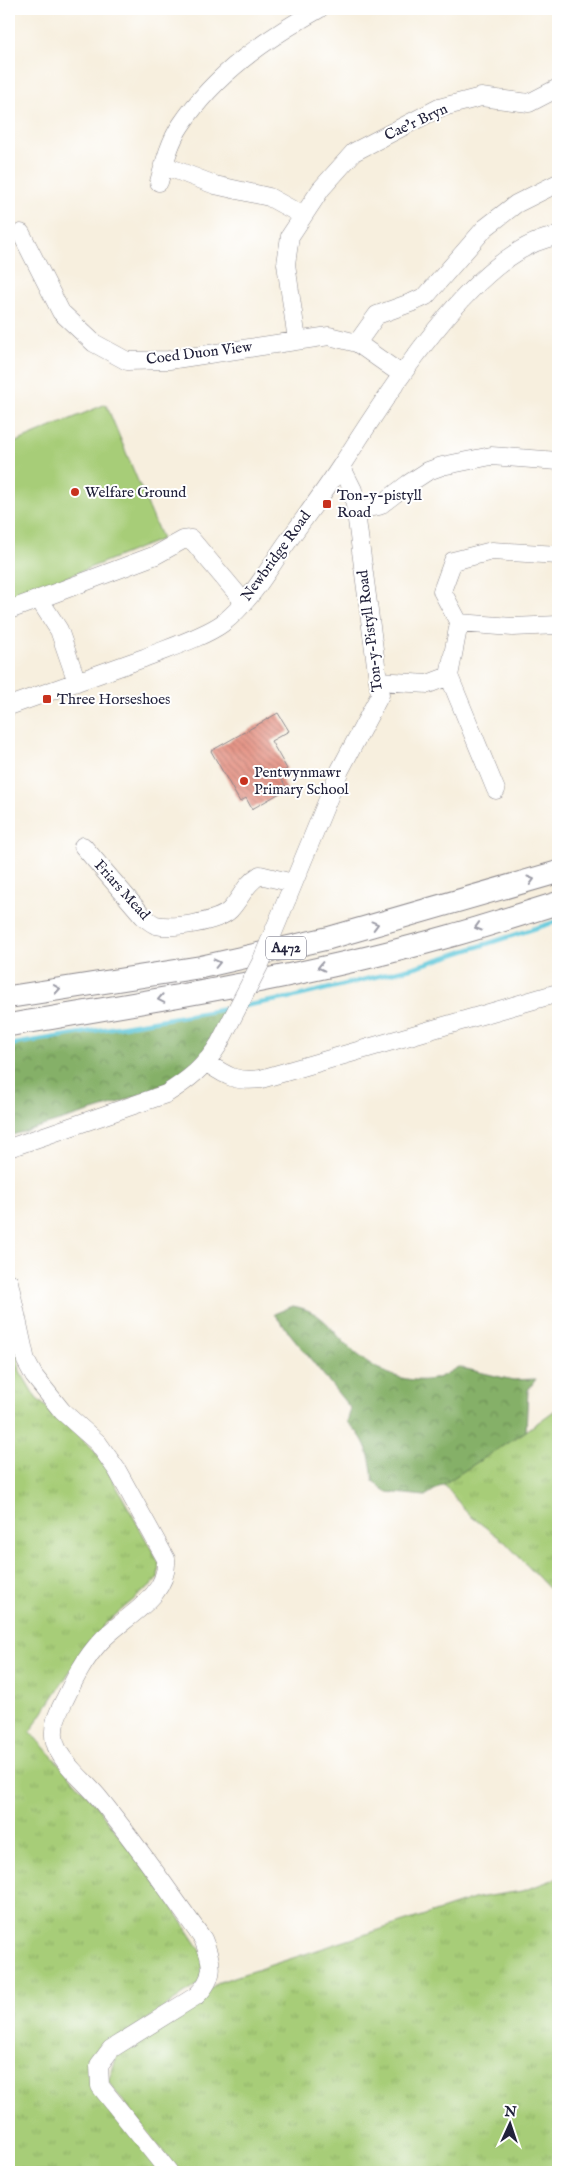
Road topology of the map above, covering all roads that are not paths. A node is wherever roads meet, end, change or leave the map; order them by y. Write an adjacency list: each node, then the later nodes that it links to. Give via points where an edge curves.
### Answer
1 (319, 9): 3 (street, via 276,34 221,76 180,126)
2 (558, 88): 6 (street, Cae'r Bryn, via 529,103 481,97 439,108 354,152)
3 (164, 165): 4 (street); 6 (street, via 215,185 269,197)
4 (159, 182)
5 (558, 183): 10 (street, via 516,204 485,228 426,296 377,315)
6 (302, 215): 9 (street, Cae'r Bryn, via 290,236 286,264)
7 (21, 233): 9 (street, Coed Duon View, via 61,312 94,342 127,361 169,360)
8 (558, 236): 11 (street, Newbridge Road, via 515,253 487,275 442,322)
9 (297, 340): 10 (street, Coed Duon View, via 328,336)
10 (357, 343): 11 (street, Coed Duon View)
11 (401, 374): 13 (street, Newbridge Road)
12 (558, 462): 14 (street, via 491,456 450,464 428,471 379,506)
13 (341, 466): 14 (street, Ton-y-Pistyll Road, via 353,490); 17 (street, Newbridge Road)
14 (356, 510): 23 (street, Ton-y-Pistyll Road)
15 (558, 556): 19 (street, via 492,551 454,561 442,591)
16 (39, 599): 17 (street, via 191,539); 18 (street); 22 (street, via 59,630)
17 (244, 602): 22 (street, Newbridge Road, via 222,623 176,646)
18 (9, 610)
19 (459, 623): 20 (street, via 513,627); 21 (street)
20 (558, 625)
21 (449, 676): 23 (street, via 428,684); 25 (street)
22 (77, 682): 24 (street, Newbridge Road)
23 (378, 682): 28 (street, Ton-y-Pistyll Road, via 380,695 340,770)
24 (9, 706)
25 (496, 790)
26 (83, 846): 28 (street, Friars Mead, via 143,916 155,925 174,926 216,920 230,910 249,881 260,875)
27 (558, 872): 31 (main road, A472, one-way to 27, via 201,966 329,938)
28 (290, 891): 33 (street, Ton-y-Pistyll Road, bridge, via 261,962)
29 (558, 902): 32 (main road, A472, one-way to 32, via 449,936 270,978)
30 (558, 993): 33 (street, via 261,1079 241,1081)
31 (9, 997)
32 (9, 1025)
33 (207, 1064): 34 (street, Ton-y-Pistyll Road, via 166,1094)
34 (9, 1148)
35 (9, 1282): 36 (street, via 26,1361 34,1376 62,1412 98,1442 166,1559 167,1572 157,1593 102,1640 85,1660 60,1709 53,1731 61,1755 133,1843 203,1939 209,1953 212,1969 205,1987 196,1996 111,2049 99,2065 100,2086)
36 (169, 2172)

